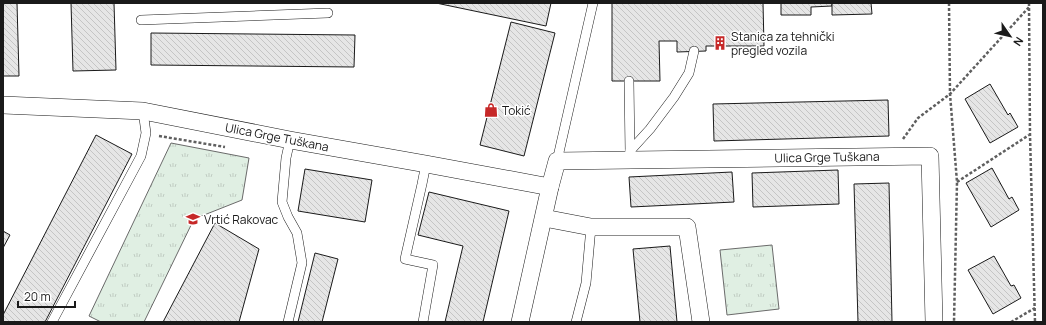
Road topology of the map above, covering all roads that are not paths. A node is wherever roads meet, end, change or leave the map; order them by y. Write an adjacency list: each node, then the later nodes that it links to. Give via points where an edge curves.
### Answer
1 (593, 3): 10 (lane)
2 (328, 13): 3 (lane)
3 (141, 20)
4 (694, 51): 9 (lane, via 689,73)
5 (629, 81): 9 (lane)
6 (3, 104): 7 (street, Ulica Grge Tuškana)
7 (143, 111): 8 (street, Ulica Grge Tuškana); 15 (lane, via 146,133 141,156)
8 (290, 140): 11 (street, Ulica Grge Tuškana); 16 (lane, via 282,202 297,233 302,263)
9 (630, 155): 10 (street, Ulica Grge Tuškana); 21 (street, Ulica Grge Tuškana, via 930,156)
10 (558, 161): 12 (street)
11 (426, 164): 12 (street, Ulica Grge Tuškana); 17 (lane, via 405,259 433,265)
12 (550, 188): 13 (street)
13 (544, 218): 14 (street); 18 (street)
14 (591, 227): 19 (lane, via 586,283); 20 (street, via 687,227)
15 (52, 322)
16 (288, 322)
17 (423, 322)
18 (520, 322)
19 (576, 322)
20 (701, 322)
21 (934, 322)

